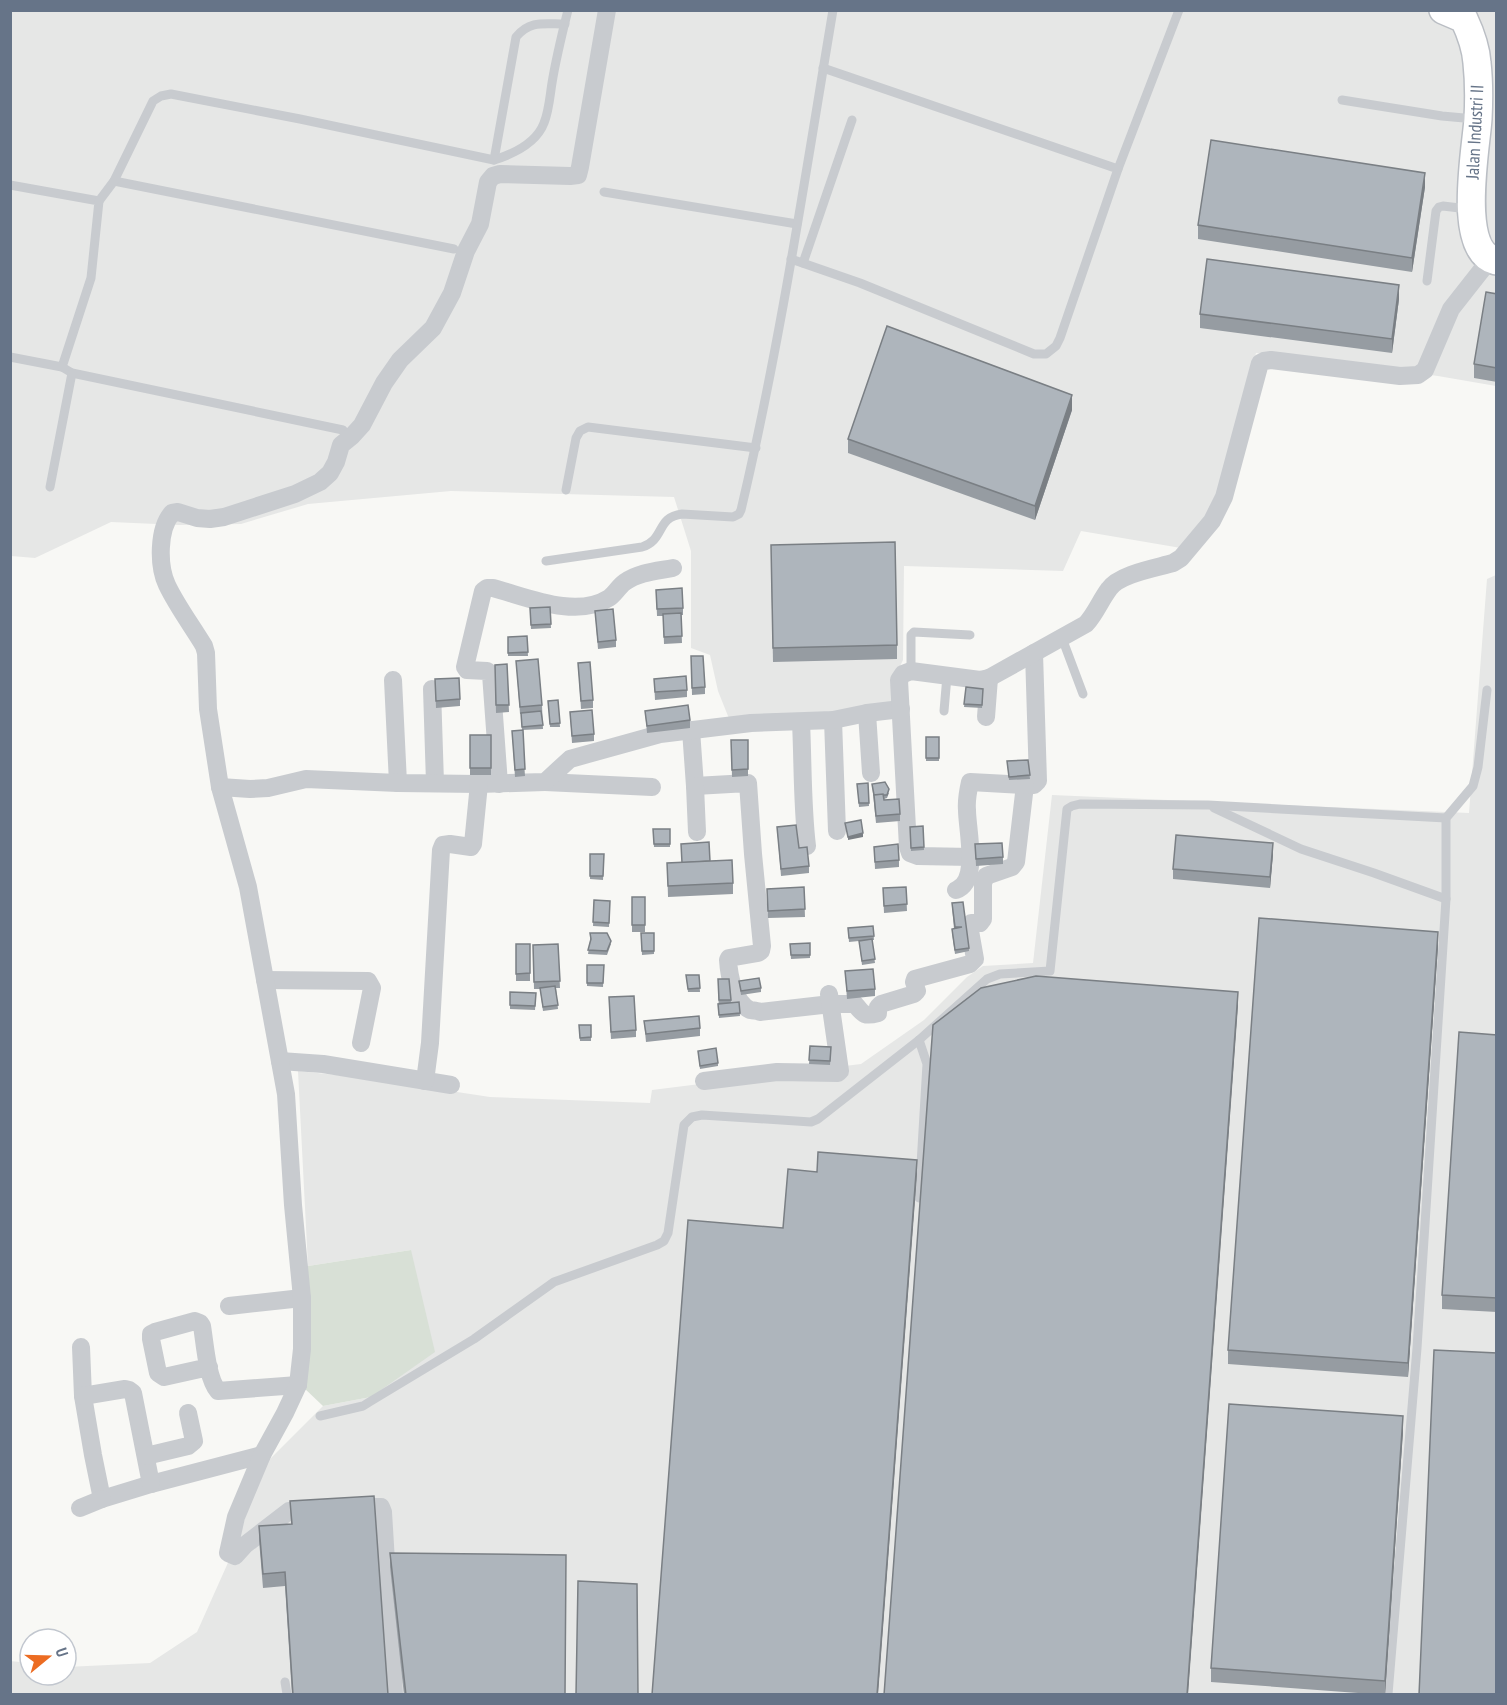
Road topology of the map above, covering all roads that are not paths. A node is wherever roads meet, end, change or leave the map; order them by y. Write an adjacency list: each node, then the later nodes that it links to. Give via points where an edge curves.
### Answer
1 (568, 10): 6 (lane)
2 (607, 10): 58 (street, via 578,175 500,174 488,182 480,224 433,328 400,360 362,424 340,445 330,473 295,494 225,517 197,518 178,512 170,514 166,521 161,538 162,568 167,585 206,653 208,709)
3 (833, 10): 7 (lane)
4 (1179, 10): 12 (lane)
5 (1459, 15): 9 (main road, Jalan Industri II, via 1473,38)
6 (565, 24): 11 (lane, via 545,123 522,148); 11 (lane, via 532,24 516,37)
7 (823, 68): 12 (lane); 18 (lane)
8 (1342, 100): 9 (lane)
9 (1478, 119): 17 (main road, Jalan Industri II)
10 (852, 120): 22 (lane)
11 (494, 160): 13 (lane, via 171,94 153,101)
12 (1118, 169): 22 (lane, via 1060,338 1046,354 1034,354)
13 (114, 181): 16 (lane); 19 (lane)
14 (10, 185): 16 (lane)
15 (604, 192): 18 (lane)
16 (99, 201): 25 (lane, via 90,278)
17 (1471, 209): 21 (main road, Jalan Industri II, via 1481,248); 23 (lane, via 1443,206 1436,211)
18 (797, 224): 20 (lane)
19 (454, 249)
20 (791, 259): 22 (lane); 28 (lane)
21 (1494, 260): 34 (street, via 1451,309 1425,370 1418,375 1271,360 1260,363 1224,497 1212,521 1181,558 1119,580 1086,624)
22 (803, 263)
23 (1427, 281)
24 (10, 357): 25 (lane)
25 (62, 367): 26 (lane)
26 (72, 374): 27 (lane); 29 (lane)
27 (343, 430)
28 (756, 448): 30 (lane, via 588,427 576,438); 31 (lane, via 739,514 674,515 651,544)
29 (50, 487)
30 (566, 490)
31 (546, 561)
32 (673, 568): 55 (street, via 636,575 609,598 593,604 561,607 493,588 483,591 465,667 491,674)
33 (970, 635): 36 (lane, via 914,632)
34 (1062, 638): 35 (street); 42 (lane)
35 (1034, 653): 38 (street); 57 (street, via 1038,780)
36 (911, 671): 37 (street); 43 (street, via 899,680)
37 (947, 676): 38 (street); 44 (lane)
38 (988, 678): 46 (street)
39 (393, 680): 52 (street)
40 (432, 688): 53 (street)
41 (1487, 690): 61 (lane, via 1473,786)
42 (1083, 694)
43 (901, 709): 45 (street); 65 (street, via 910,853)
44 (944, 711)
45 (867, 713): 47 (street); 50 (street)
46 (986, 717)
47 (833, 720): 48 (street); 62 (street)
48 (801, 722): 49 (street); 64 (street)
49 (691, 730): 51 (street, via 570,759); 56 (street)
50 (871, 773)
51 (545, 782): 55 (street); 59 (street)
52 (398, 783): 53 (street); 58 (street, via 306,779 268,788)
53 (435, 783): 54 (street)
54 (479, 784): 55 (street); 73 (street, via 473,844 443,845 441,850 430,1044)
55 (499, 784)
56 (695, 786): 63 (street); 69 (street, via 748,783 762,946 758,953 728,960 737,997 750,1010 760,1012)
57 (1025, 786): 65 (street, via 970,782 966,812); 69 (street, via 1016,862 986,876 982,919 969,925 973,962 915,980 916,993 881,1004 878,1013 870,1016 855,1004)
58 (220, 787): 68 (street, via 248,887)
59 (652, 787)
60 (1208, 805): 61 (lane); 67 (lane, via 1301,849); 70 (lane, via 1080,804 1067,810 1049,976 1000,974 987,979)
61 (1446, 818): 67 (lane)
62 (837, 831)
63 (697, 832)
64 (807, 846)
65 (971, 857): 66 (street, via 966,885)
66 (956, 890)
67 (1446, 899): 93 (lane, via 1417,1348)
68 (265, 980): 71 (street, via 368,981 372,988); 72 (street)
69 (830, 999): 74 (street, via 840,1071 837,1074 777,1072)
70 (919, 1040): 76 (lane, via 927,1064); 84 (lane, via 811,1122 692,1117 684,1125 664,1241 554,1282 474,1339 363,1406)
71 (361, 1043)
72 (280, 1061): 73 (street); 77 (street)
73 (424, 1081): 75 (street)
74 (704, 1081)
75 (451, 1085)
76 (919, 1198)
77 (302, 1298): 78 (street); 81 (street)
78 (229, 1306)
79 (81, 1347): 82 (street)
80 (209, 1367): 81 (street, via 218,1391)
81 (298, 1385): 85 (street)
82 (83, 1396): 86 (street, via 125,1389 133,1393); 88 (street)
83 (188, 1413): 86 (street, via 194,1441)
84 (320, 1416)
85 (262, 1455): 87 (street); 92 (street, via 236,1517 228,1553 235,1556 289,1511 381,1507)
86 (146, 1456): 87 (street)
87 (151, 1484): 88 (street)
88 (102, 1499): 89 (street)
89 (80, 1508)
90 (285, 1682): 91 (lane)
91 (286, 1695)
92 (394, 1695)
93 (1388, 1695)

